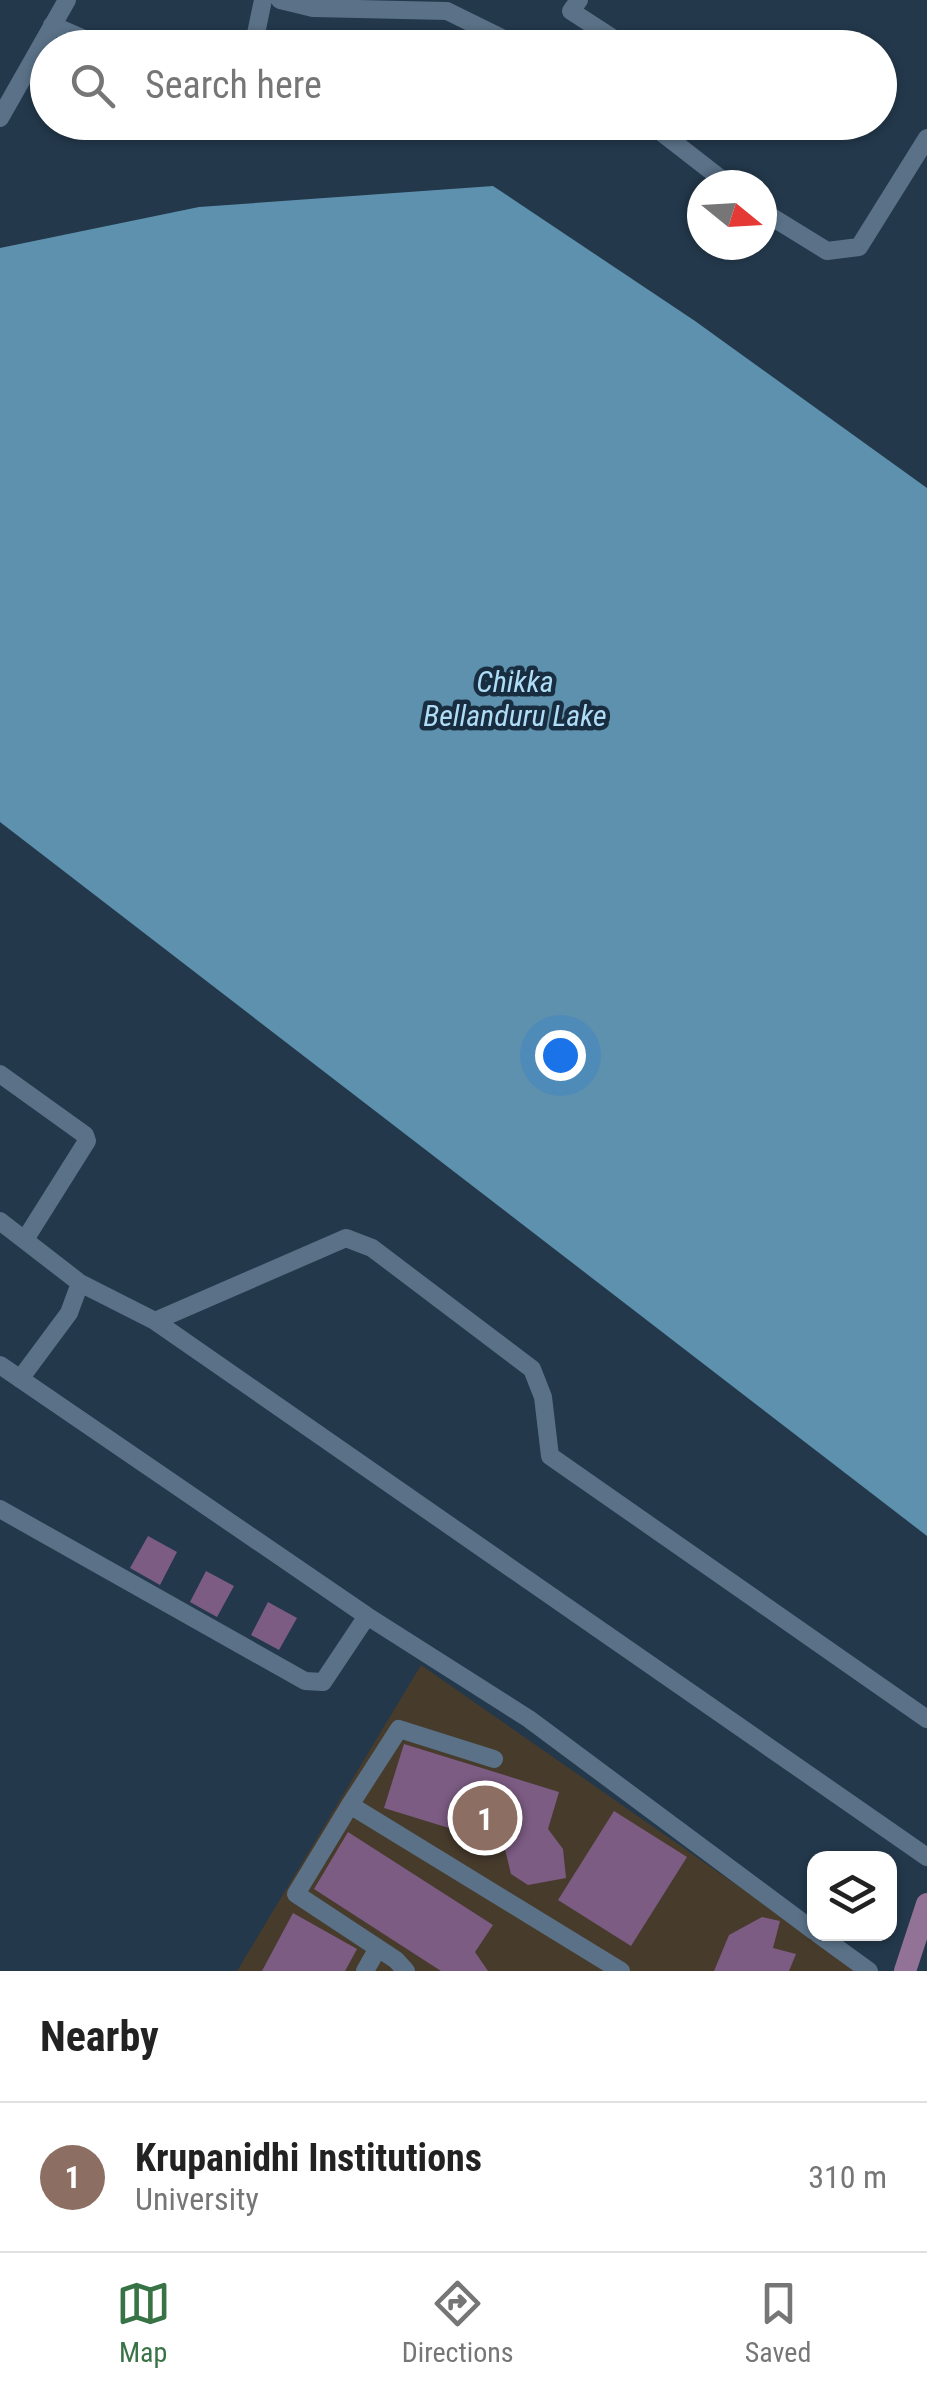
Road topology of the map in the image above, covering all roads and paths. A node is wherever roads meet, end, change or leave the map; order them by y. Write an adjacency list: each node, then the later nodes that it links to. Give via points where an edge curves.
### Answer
1 (67, 0): 5 (street)
2 (263, 0): 8 (street)
3 (280, 0): 9 (street, via 313,8 447,10)
4 (579, 0): 10 (street, via 571,11)
5 (52, 25): 6 (street); 7 (street)
6 (49, 30)
7 (64, 30)
8 (257, 30)
9 (486, 30)
10 (600, 30)
11 (30, 64): 12 (street)
12 (0, 118)
13 (927, 138): 16 (street, via 859,247 827,251)
14 (671, 140): 15 (street)
15 (710, 170)
16 (777, 219)
17 (0, 1074): 19 (street, via 87,1141)
18 (0, 1221): 19 (street)
19 (26, 1238): 20 (street)
20 (80, 1283): 21 (street); 23 (street, via 69,1313)
21 (154, 1322): 26 (street, via 346,1238 372,1248 532,1369 550,1456); 29 (street)
22 (0, 1366): 23 (street)
23 (20, 1379): 25 (street)
24 (0, 1509): 25 (street, via 305,1681 322,1682)
25 (367, 1616): 31 (street, via 528,1719)
26 (927, 1718)
27 (494, 1760): 28 (street, via 399,1730)
28 (350, 1806): 33 (street, via 296,1894); 36 (street)
29 (927, 1857)
30 (927, 1904): 38 (main road)
31 (807, 1925)
32 (828, 1941): 37 (street)
33 (378, 1948): 34 (street); 35 (street)
34 (366, 1971)
35 (406, 1971)
36 (620, 1971)
37 (869, 1971)
38 (904, 1971)

